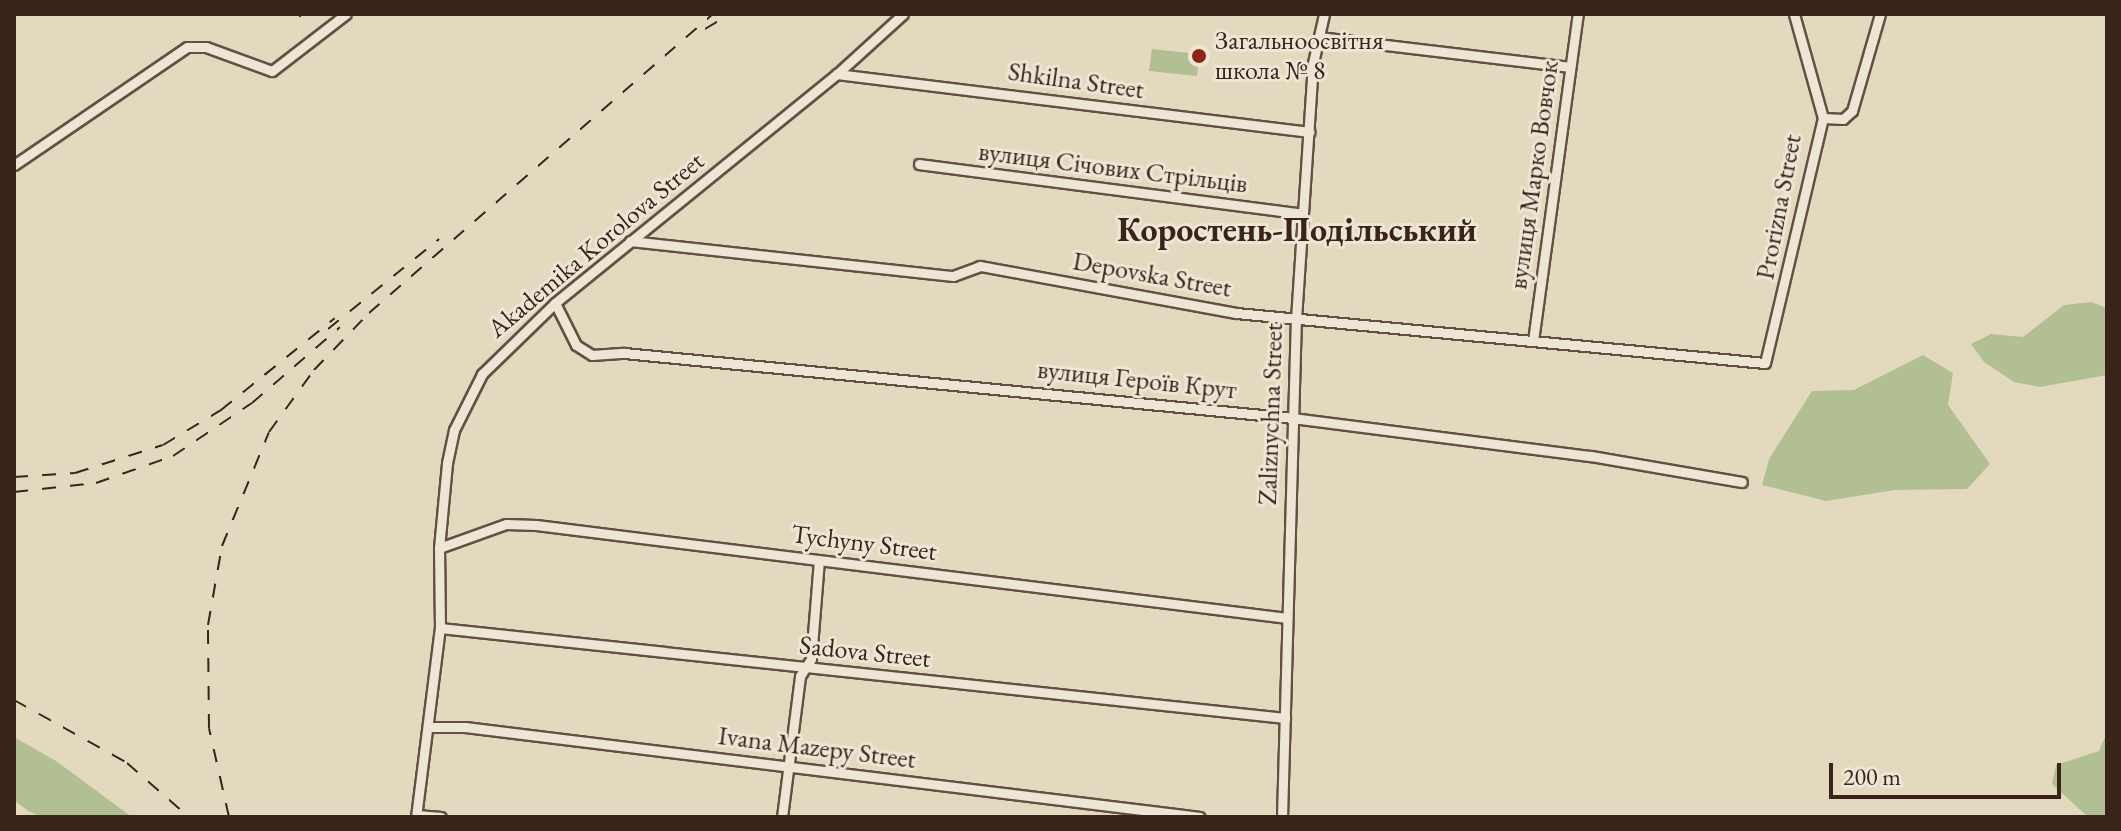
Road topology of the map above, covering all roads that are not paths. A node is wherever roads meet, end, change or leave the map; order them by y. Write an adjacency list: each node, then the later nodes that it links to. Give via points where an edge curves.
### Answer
1 (346, 14): 13 (street, via 272,71 206,47 187,47)
2 (903, 14): 9 (street, Akademika Korolova Street)
3 (1324, 14): 7 (street, Zaliznychna Street)
4 (1578, 14): 8 (street, вулиця Марко Вовчок)
5 (1794, 14): 10 (street, Prorizna Street)
6 (1880, 14): 10 (street, via 1852,111 1843,119)
7 (1319, 37): 8 (street); 11 (street, Zaliznychna Street)
8 (1570, 67): 18 (street, вулиця Марко Вовчок)
9 (837, 74): 11 (street, Shkilna Street); 15 (street, Akademika Korolova Street)
10 (1823, 118): 19 (street, Prorizna Street)
11 (1309, 132): 14 (street, Zaliznychna Street)
12 (919, 164): 14 (street, вулиця Січових Стрільців)
13 (14, 165)
14 (1302, 214): 17 (street, Zaliznychna Street)
15 (630, 241): 16 (street, Akademika Korolova Street); 17 (street, Depovska Street, via 953,276 980,266)
16 (555, 303): 20 (street, вулиця Героїв Крут, via 576,345 592,355 624,353 797,368); 22 (street, Akademika Korolova Street, via 510,343 467,401 447,463)
17 (1296, 319): 18 (street, Depovska Street); 20 (street, Zaliznychna Street)
18 (1533, 341): 19 (street, Depovska Street)
19 (1765, 363)
20 (1293, 418): 21 (street, вулиця Героїв Крут, via 1591,456); 24 (street, Zaliznychna Street)
21 (1742, 482)
22 (439, 548): 23 (street, Tychyny Street, via 506,524); 25 (street, Akademika Korolova Street)
23 (819, 560): 24 (street, Tychyny Street); 26 (street, via 811,659)
24 (1287, 618): 27 (street, Zaliznychna Street)
25 (440, 628): 26 (street, Sadova Street); 28 (street, Akademika Korolova Street)
26 (803, 668): 27 (street, Sadova Street); 29 (street)
27 (1285, 718): 34 (street, Zaliznychna Street)
28 (428, 727): 29 (street, Ivana Mazepy Street); 30 (street, Akademika Korolova Street)
29 (789, 766): 32 (street); 33 (street, Ivana Mazepy Street)
30 (417, 816): 31 (street)
31 (441, 817)
32 (782, 817)
33 (1200, 817)
34 (1282, 817)

